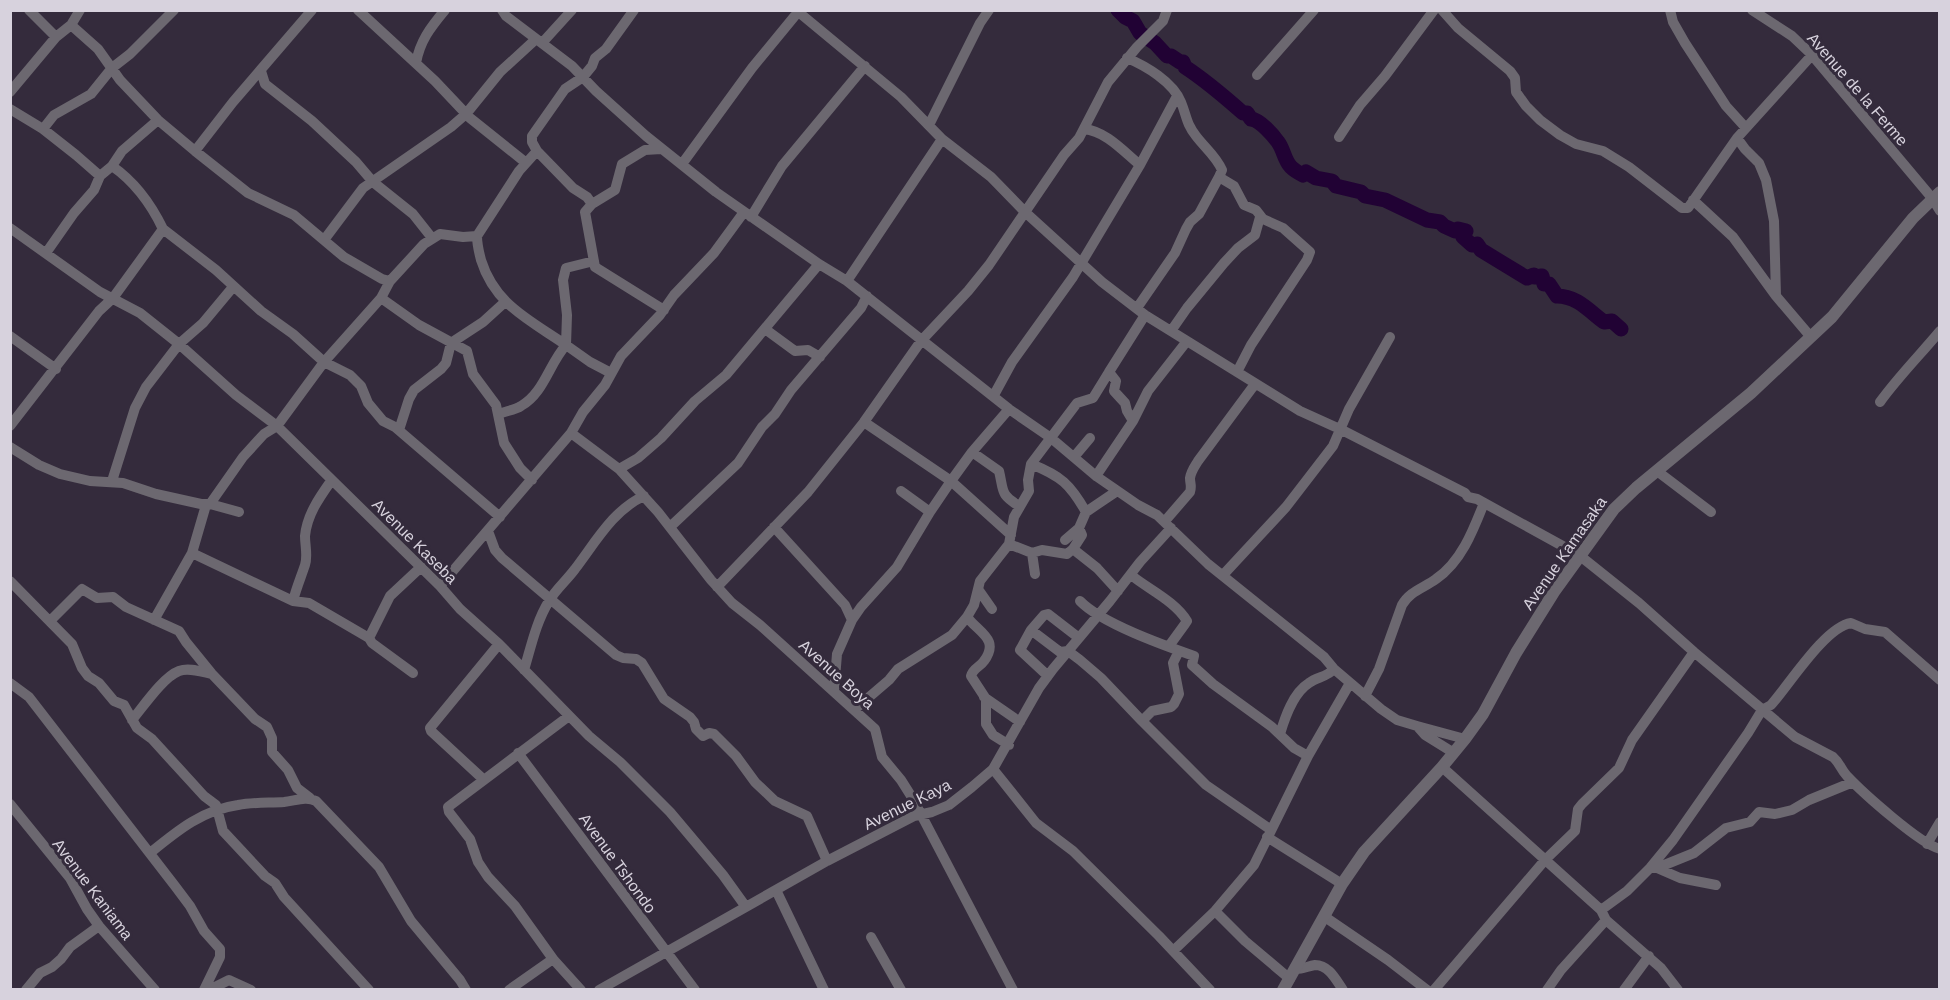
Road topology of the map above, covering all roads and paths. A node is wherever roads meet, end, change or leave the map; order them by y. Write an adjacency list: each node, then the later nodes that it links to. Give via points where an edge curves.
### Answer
1 (29, 10): 19 (street)
2 (80, 10): 18 (street)
3 (174, 10): 25 (street)
4 (312, 10): 26 (street)
5 (358, 10): 23 (street)
6 (445, 10): 23 (street, via 426,33)
7 (502, 10): 20 (street)
8 (572, 10): 20 (street)
9 (634, 10): 28 (street)
10 (989, 10): 34 (street)
11 (1167, 10): 22 (street, via 1163,21)
12 (1314, 10): 27 (street)
13 (1434, 10): 39 (street)
14 (1442, 10): 54 (street, via 1510,71 1516,92 1526,106 1560,135 1603,151 1641,174 1682,208 1688,208)
15 (1670, 10): 35 (street, via 1685,43 1726,106)
16 (1752, 10): 21 (street, Avenue de la Ferme)
17 (797, 11): 24 (street); 47 (street)
18 (71, 25): 19 (street); 25 (street)
19 (56, 37): 29 (street)
20 (539, 41): 28 (street); 32 (street, via 500,72)
21 (1812, 55): 35 (street); 53 (street, Avenue de la Ferme)
22 (1127, 58): 30 (street, via 1155,75); 37 (street, via 1104,88)
23 (416, 63): 32 (street)
24 (865, 66): 34 (street); 58 (street, via 782,166)
25 (112, 68): 33 (street); 36 (street, via 91,94 54,114)
26 (261, 70): 44 (street); 52 (street, via 265,84 312,121)
27 (1257, 75)
28 (583, 77): 38 (street); 45 (street, via 565,89 535,131 532,142)
29 (10, 92)
30 (1177, 96): 48 (street); 51 (street, via 1186,121 1217,158 1222,170)
31 (10, 109): 36 (street)
32 (466, 114): 46 (street); 52 (street)
33 (158, 120): 44 (street); 49 (street, via 122,151)
34 (929, 125): 41 (street)
35 (1745, 127): 40 (street)
36 (43, 129): 50 (street)
37 (1084, 129): 48 (street, via 1103,134); 56 (street)
38 (646, 136): 42 (street); 43 (street)
39 (1339, 137)
40 (1737, 138): 54 (street); 73 (street, via 1759,162 1771,199)
41 (942, 139): 56 (street, via 991,177); 70 (street)
42 (662, 149): 43 (street); 47 (street)
43 (645, 150): 55 (street, via 622,164 615,190)
44 (195, 151): 64 (street, via 248,193 294,214)
45 (537, 151): 46 (street); 55 (street)
46 (525, 162): 63 (street)
47 (682, 164): 58 (street)
48 (1140, 165): 67 (street)
49 (112, 166): 50 (street); 61 (street, via 138,188)
50 (100, 176): 65 (street, via 94,190)
51 (1220, 177): 59 (street, via 1234,186 1244,205 1256,210); 78 (street)
52 (373, 182): 62 (street, via 413,214); 64 (street, via 358,194)
53 (1936, 195): 57 (street, Avenue de la Ferme); 83 (street, Avenue Kamasaka, via 1832,317)
54 (1693, 200): 73 (street, via 1733,237)
55 (592, 204): 66 (street, via 585,212)
56 (1025, 212): 67 (street); 85 (street, via 989,265)
57 (1940, 212)
58 (748, 214): 68 (street); 77 (street)
59 (1260, 217): 80 (street, via 1255,235 1224,263); 94 (street, via 1287,231 1308,249 1309,257)
60 (10, 228): 65 (street, Avenue Kaseba)
61 (163, 229): 71 (street); 74 (street)
62 (432, 237): 63 (street); 69 (street)
63 (477, 237): 76 (street, via 492,288)
64 (324, 240): 69 (street, via 351,262)
65 (46, 254): 74 (street, Avenue Kaseba)
66 (594, 261): 77 (street, via 598,269); 89 (street, via 566,268)
67 (1081, 263): 78 (street); 97 (street, via 1012,362)
68 (819, 264): 70 (street); 79 (street)
69 (390, 281): 75 (street)
70 (847, 281): 72 (street)
71 (233, 287): 88 (street); 91 (street)
72 (867, 296): 85 (street); 90 (street)
73 (1776, 296): 83 (street)
74 (112, 298): 88 (street, Avenue Kaseba, via 140,313); 92 (street)
75 (381, 298): 87 (street); 91 (street)
76 (505, 302): 87 (street); 89 (street)
77 (664, 310): 95 (street, via 621,356)
78 (1141, 311): 80 (street); 93 (street)
79 (765, 329): 90 (street, via 795,351 808,350); 114 (street, via 726,375 661,438)
80 (1171, 331): 86 (street)
81 (1940, 331): 98 (street)
82 (10, 336): 92 (street)
83 (1810, 336): 115 (street, Avenue Kamasaka, via 1751,393)
84 (1390, 337): 106 (street, via 1343,420)
85 (921, 341): 97 (street); 101 (street)
86 (1187, 341): 94 (street); 102 (street, via 1148,391)
87 (451, 343): 100 (street, via 467,351 473,374); 105 (street, via 446,363 414,390)
88 (179, 344): 104 (street, Avenue Kaseba); 118 (street, via 135,408)
89 (566, 345): 95 (street); 100 (street, via 538,393)
90 (820, 357): 134 (street, via 762,427 738,463)
91 (324, 362): 104 (street); 105 (street, via 356,380 383,421)
92 (56, 369): 103 (street)
93 (1109, 372): 102 (street, via 1116,381 1114,391 1125,403); 108 (street, via 1093,398 1077,403)
94 (1237, 372): 96 (street)
95 (611, 373): 107 (street)
96 (1256, 384): 106 (street, via 1300,411); 132 (street, Avenue Kaya, via 1198,461 1191,475 1190,492)
97 (994, 395): 99 (street)
98 (1880, 402)
99 (1009, 409): 108 (street); 111 (street)
100 (499, 414): 117 (street, via 504,443)
101 (864, 422): 120 (street); 133 (street, via 808,492)
102 (1133, 422): 116 (street)
103 (10, 426)
104 (277, 426): 119 (street, Avenue Kaseba); 125 (street, via 258,440)
105 (399, 430): 131 (street)
106 (1342, 430): 124 (street); 146 (street, via 1286,507)
107 (571, 433): 114 (street, Avenue Boya); 117 (street)
108 (1051, 438): 112 (street); 113 (street)
109 (1090, 438): 112 (street)
110 (10, 447): 118 (street, via 60,474)
111 (972, 452): 120 (street); 126 (street, via 999,471 1004,496)
112 (1074, 457): 116 (street)
113 (1031, 464): 126 (street, via 1029,491); 129 (street, via 1064,480)
114 (619, 470): 123 (street, Avenue Boya)
115 (1657, 471): 130 (street); 142 (street, Avenue Kamasaka, via 1614,509)
116 (1096, 476): 122 (street)
117 (532, 480): 131 (street)
118 (112, 481): 125 (street)
119 (332, 481): 143 (street, Avenue Kaseba); 153 (street, via 310,516 305,564)
120 (951, 481): 128 (street); 137 (street)
121 (901, 491): 128 (street)
122 (1117, 491): 129 (street); 132 (street)
123 (644, 496): 134 (street, Avenue Boya); 152 (street, via 628,504)
124 (1484, 503): 142 (street); 177 (street, via 1454,564 1402,605)
125 (208, 505): 127 (street); 140 (street)
126 (1019, 506): 137 (street)
127 (239, 512)
128 (930, 512): 159 (street, via 897,567)
129 (1086, 512): 135 (street)
130 (1711, 512)
131 (500, 517): 136 (street)
132 (1168, 525): 145 (street, Avenue Kaya); 146 (street)
133 (774, 527): 149 (street); 159 (street, via 845,605)
134 (670, 528): 149 (street, Avenue Boya)
135 (1079, 528): 138 (street); 139 (street, via 1082,535)
136 (488, 531): 148 (street); 152 (street, via 502,558)
137 (1010, 539): 141 (street); 150 (street)
138 (1065, 540)
139 (1072, 549): 141 (street, via 1066,554 1042,550); 151 (street)
140 (192, 553): 153 (street); 158 (street)
141 (1032, 553): 144 (street)
142 (1579, 555): 166 (street); 186 (street, Avenue Kamasaka)
143 (421, 567): 148 (street, Avenue Kaseba); 162 (street, via 390,596)
144 (1035, 574)
145 (1131, 575): 151 (street, Avenue Kaya); 165 (street, via 1185,618)
146 (1223, 575): 167 (street, via 1319,652)
147 (10, 581): 160 (street)
148 (440, 586): 163 (street, Avenue Kaseba)
149 (717, 587): 175 (street, Avenue Boya)
150 (978, 589): 155 (street); 157 (street)
151 (1118, 591): 156 (street, Avenue Kaya)
152 (550, 599): 168 (street, via 537,625); 205 (street, via 616,655 642,663 664,699 690,717 699,734 714,734 775,801 807,816)
153 (293, 601): 162 (street, via 309,603)
154 (1080, 601): 156 (street)
155 (992, 609)
156 (1097, 616): 164 (street, Avenue Kaya); 165 (street)
157 (967, 617): 176 (street, via 991,645 971,676); 178 (street, via 952,635 898,669)
158 (154, 620): 160 (street, via 113,597 98,598 82,589); 170 (street, via 179,631)
159 (852, 620): 175 (street, via 837,654)
160 (50, 621): 181 (street, via 72,644 88,676 114,701 124,705)
161 (1031, 630): 164 (street, via 1060,652); 164 (street, via 1048,614); 171 (street, via 1020,650)
162 (369, 638): 169 (street)
163 (499, 644): 168 (street, Avenue Kaseba); 193 (street, via 430,728)
164 (1074, 645): 171 (street, Avenue Kaya); 182 (street, via 1080,660)
165 (1174, 649): 182 (street, via 1179,694 1174,704 1152,711); 185 (street, via 1194,656 1192,664 1213,684)
166 (1694, 652): 179 (street); 204 (street, via 1632,740 1619,768 1578,809 1575,831)
167 (1334, 669): 174 (street); 185 (street, via 1304,688 1289,709)
168 (524, 670): 180 (street, Avenue Kaseba)
169 (413, 673)
170 (212, 674): 181 (street, via 179,671); 195 (street, via 267,727 272,752 297,788)
171 (1048, 675): 183 (street, Avenue Kaya)
172 (1940, 680): 179 (street, via 1885,632 1848,622 1818,646 1782,693)
173 (10, 683): 203 (street, via 29,697)
174 (1350, 683): 177 (street); 190 (street)
175 (834, 691): 178 (street, Avenue Boya)
176 (984, 696): 183 (street); 187 (street, via 987,724 993,735)
177 (1365, 696): 184 (street, via 1389,715)
178 (854, 710): 198 (street, Avenue Boya, via 876,730 882,757)
179 (1762, 710): 194 (street, via 1795,737 1833,757); 206 (street)
180 (569, 716): 188 (street); 210 (street, Avenue Kaseba, via 670,813)
181 (132, 720): 197 (street)
182 (1142, 721): 200 (street, via 1206,785)
183 (1020, 723): 187 (street, Avenue Kaya)
184 (1417, 726): 186 (street); 189 (street)
185 (1280, 734): 190 (street)
186 (1465, 739): 189 (street, Avenue Kamasaka)
187 (1009, 745): 192 (street, Avenue Kaya)
188 (518, 753): 193 (street); 217 (street, Avenue Tshondo)
189 (1454, 753): 191 (street, Avenue Kamasaka)
190 (1308, 756): 200 (street)
191 (1442, 767): 204 (street); 207 (street, Avenue Kamasaka, via 1379,835)
192 (993, 769): 198 (street, Avenue Kaya, via 949,805); 216 (street, via 1036,823 1073,851)
193 (483, 779): 219 (street, via 452,802 448,812 464,829 488,877 515,906)
194 (1853, 782): 201 (street); 206 (street, via 1792,810 1758,812 1750,822 1726,828 1702,848)
195 (310, 798): 197 (street); 229 (street, via 379,867 411,921)
196 (10, 804): 214 (street, Avenue Kaniama, via 70,878)
197 (218, 808): 203 (street, via 180,829); 228 (street, via 223,831 275,883)
198 (921, 814): 205 (street, Avenue Kaya); 236 (street, Avenue Boya)
199 (1940, 822): 201 (street)
200 (1269, 834): 207 (street); 211 (street, via 1254,865)
201 (1927, 844): 202 (street)
202 (1940, 849)
203 (150, 853): 220 (street, via 220,949)
204 (1545, 860): 212 (street); 240 (street)
205 (827, 861): 209 (street, Avenue Kaya)
206 (1653, 868): 208 (street); 212 (street)
207 (1342, 884): 213 (street, Avenue Kamasaka)
208 (1716, 885)
209 (776, 890): 210 (street, Avenue Kaya); 234 (street)
210 (746, 907): 217 (street, Avenue Kaya)
211 (1215, 911): 216 (street); 221 (street)
212 (1603, 915): 218 (street); 241 (street)
213 (1325, 917): 221 (street, Avenue Kamasaka); 239 (street)
214 (99, 926): 223 (street, via 70,947 52,968 40,973); 224 (street, Avenue Kaniama)
215 (872, 937): 235 (street)
216 (1173, 951): 237 (street)
217 (666, 952): 232 (street, Avenue Kaya); 233 (street, Avenue Tshondo)
218 (1649, 956): 242 (street); 243 (street)
219 (553, 959): 230 (street); 231 (street)
220 (216, 965): 222 (street); 225 (street)
221 (1289, 979): 238 (street, via 1317,965 1331,972)
222 (229, 980): 226 (street); 227 (street)
223 (26, 990)
224 (155, 990)
225 (204, 990)
226 (210, 990)
227 (251, 990)
228 (369, 990)
229 (466, 990)
230 (509, 990)
231 (581, 990)
232 (599, 990)
233 (695, 990)
234 (824, 990)
235 (901, 990)
236 (1012, 990)
237 (1210, 990)
238 (1343, 990)
239 (1427, 990)
240 (1434, 990)
241 (1547, 990)
242 (1623, 990)
243 (1678, 990)

